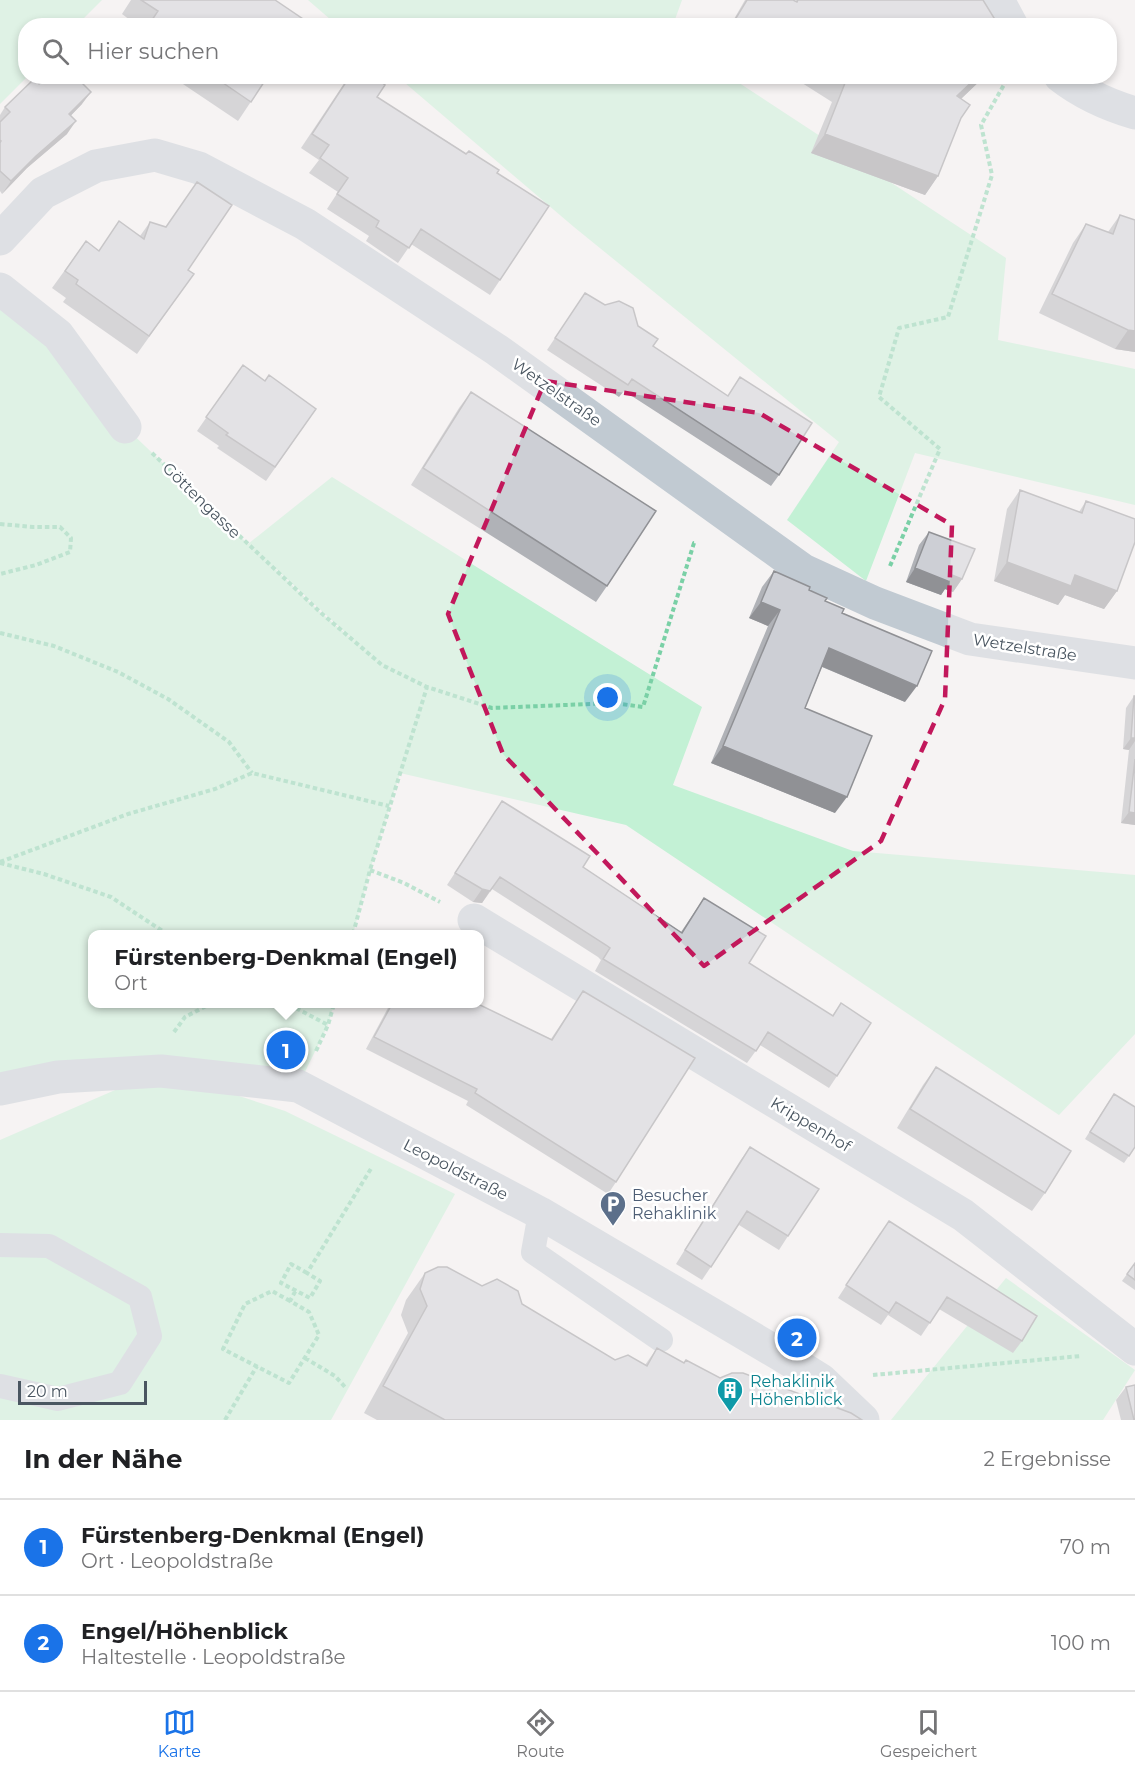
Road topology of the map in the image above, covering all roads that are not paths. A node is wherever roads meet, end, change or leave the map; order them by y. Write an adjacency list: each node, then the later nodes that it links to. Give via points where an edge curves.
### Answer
1 (998, 0): 2 (street)
2 (1008, 18)
3 (1070, 84): 4 (street, via 1111,106)
4 (1135, 113)
5 (0, 239): 8 (street, Wetzelstraße, via 43,193 96,166 155,154 199,168 305,224 498,350 803,570 875,603 970,639)
6 (0, 289): 7 (street, via 58,335)
7 (125, 427)
8 (1135, 663)
9 (474, 920): 16 (street, Krippenhof, via 963,1215)
10 (58, 1077): 11 (street, Leopoldstraße); 12 (street); 13 (street, Leopoldstraße, via 162,1071 298,1086)
11 (0, 1089)
12 (0, 1110)
13 (540, 1213): 15 (lane, via 533,1252); 18 (street, Leopoldstraße, via 821,1380)
14 (0, 1245): 17 (lane, via 49,1246 140,1297 150,1336 120,1383 58,1399)
15 (661, 1340)
16 (1135, 1349)
17 (0, 1386)
18 (863, 1420)

